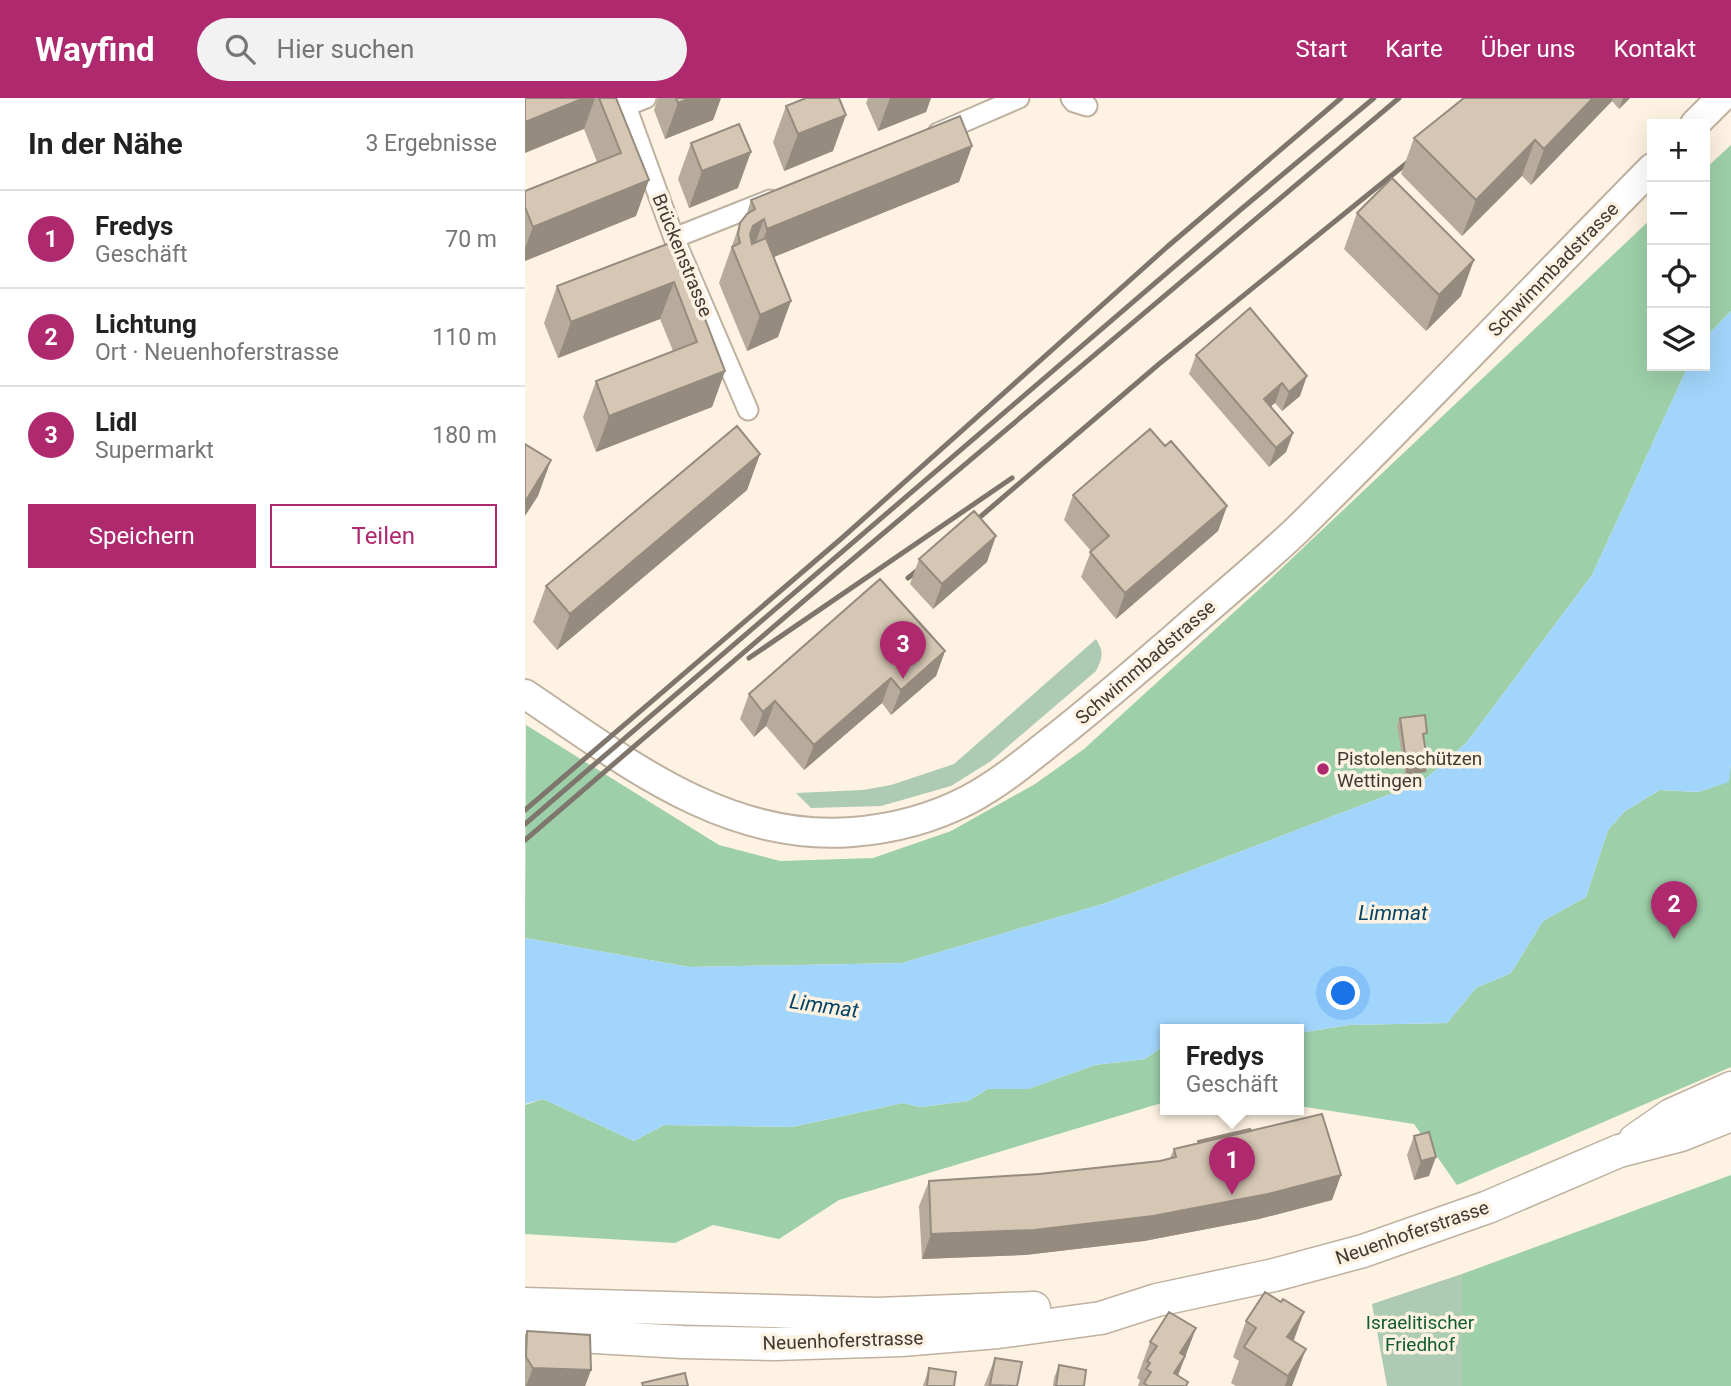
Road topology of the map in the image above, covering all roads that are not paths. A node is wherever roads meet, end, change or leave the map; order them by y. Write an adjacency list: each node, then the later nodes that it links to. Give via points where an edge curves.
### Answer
1 (646, 98): 4 (street)
2 (1019, 98): 6 (street)
3 (1721, 98): 5 (main road)
4 (624, 102): 9 (street, Brückenstrasse)
5 (1700, 119)
6 (923, 139)
7 (1647, 173): 11 (main road, Schwimmbadstrasse, via 1295,531 1076,721 1004,779 968,800 886,828 829,832 735,818 658,781)
8 (793, 190): 9 (street)
9 (674, 238): 10 (street, Brückenstrasse)
10 (748, 410)
11 (525, 694)
12 (1731, 1088): 14 (main road, Neuenhoferstrasse, via 1671,1115)
13 (1731, 1115): 14 (main road, Neuenhoferstrasse, via 1681,1135)
14 (1619, 1151): 15 (main road, Neuenhoferstrasse, via 1488,1207 1363,1251)
15 (1157, 1300): 16 (main road, Neuenhoferstrasse, via 878,1314); 17 (main road, Neuenhoferstrasse, via 1101,1318 901,1340 775,1344)
16 (525, 1304)
17 (525, 1333)

